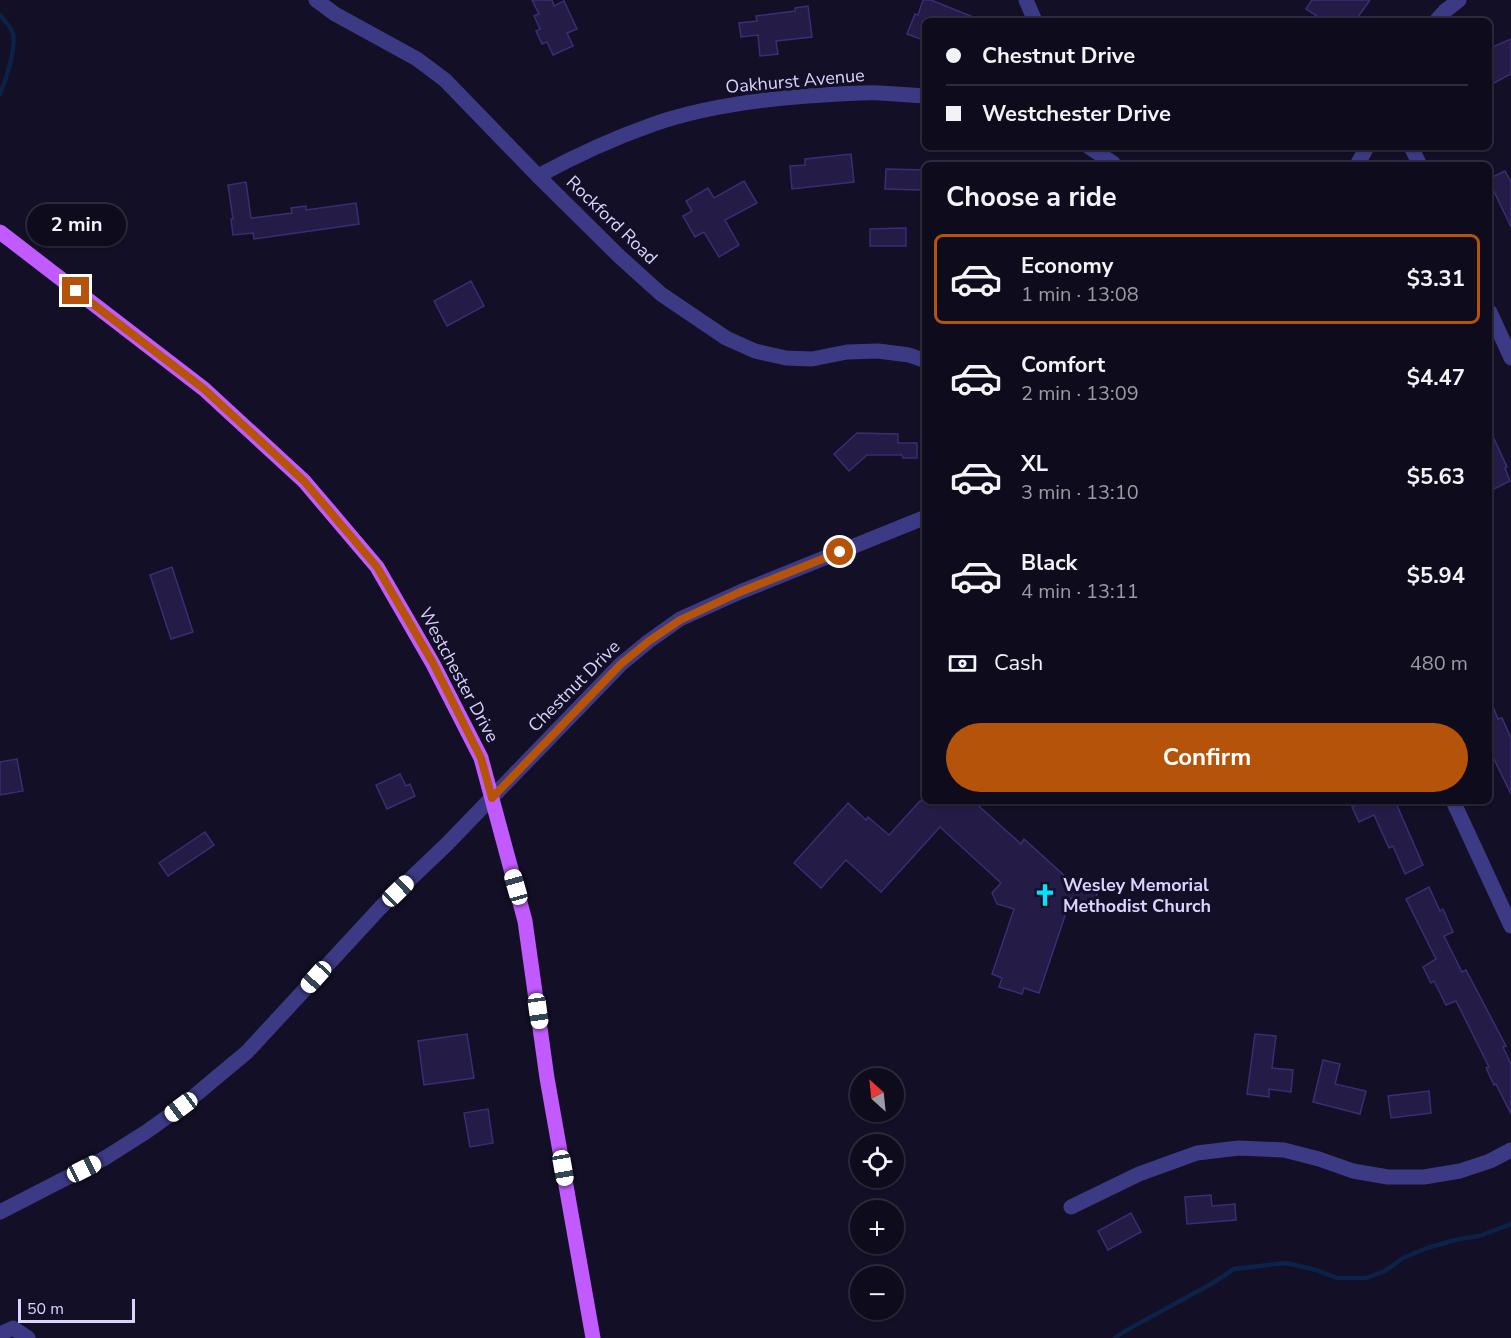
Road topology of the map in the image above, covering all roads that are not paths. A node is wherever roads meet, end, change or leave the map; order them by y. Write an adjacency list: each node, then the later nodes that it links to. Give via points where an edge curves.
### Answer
1 (316, 0): 9 (street, Rockford Road, via 334,14 417,59 445,80)
2 (1026, 0): 4 (street)
3 (1459, 0): 5 (street)
4 (1034, 18)
5 (1439, 18)
6 (922, 96): 9 (street, Oakhurst Avenue, via 836,94 714,109 656,123)
7 (1093, 150): 8 (street)
8 (1110, 162)
9 (538, 176): 13 (street, Rockford Road, via 662,294 726,338 755,351 786,358 813,359 878,351)
10 (0, 232): 15 (main road, Westchester Drive, via 204,389 304,481 377,567 433,663 481,758)
11 (1492, 316): 12 (street)
12 (1511, 358)
13 (922, 360)
14 (922, 519): 15 (street, Chestnut Drive, via 680,620 621,664)
15 (492, 798): 20 (street, Chestnut Drive, via 381,907 247,1052 206,1088 105,1158); 23 (main road, Westchester Drive, via 525,921 547,1078)
16 (1454, 804): 17 (street)
17 (1511, 926)
18 (1511, 1150): 19 (street, via 1460,1171 1424,1177 1353,1171 1284,1150 1239,1148 1197,1153 1139,1174)
19 (1071, 1207)
20 (0, 1212)
21 (0, 1334): 22 (street, via 13,1328)
22 (28, 1338)
23 (593, 1338)

